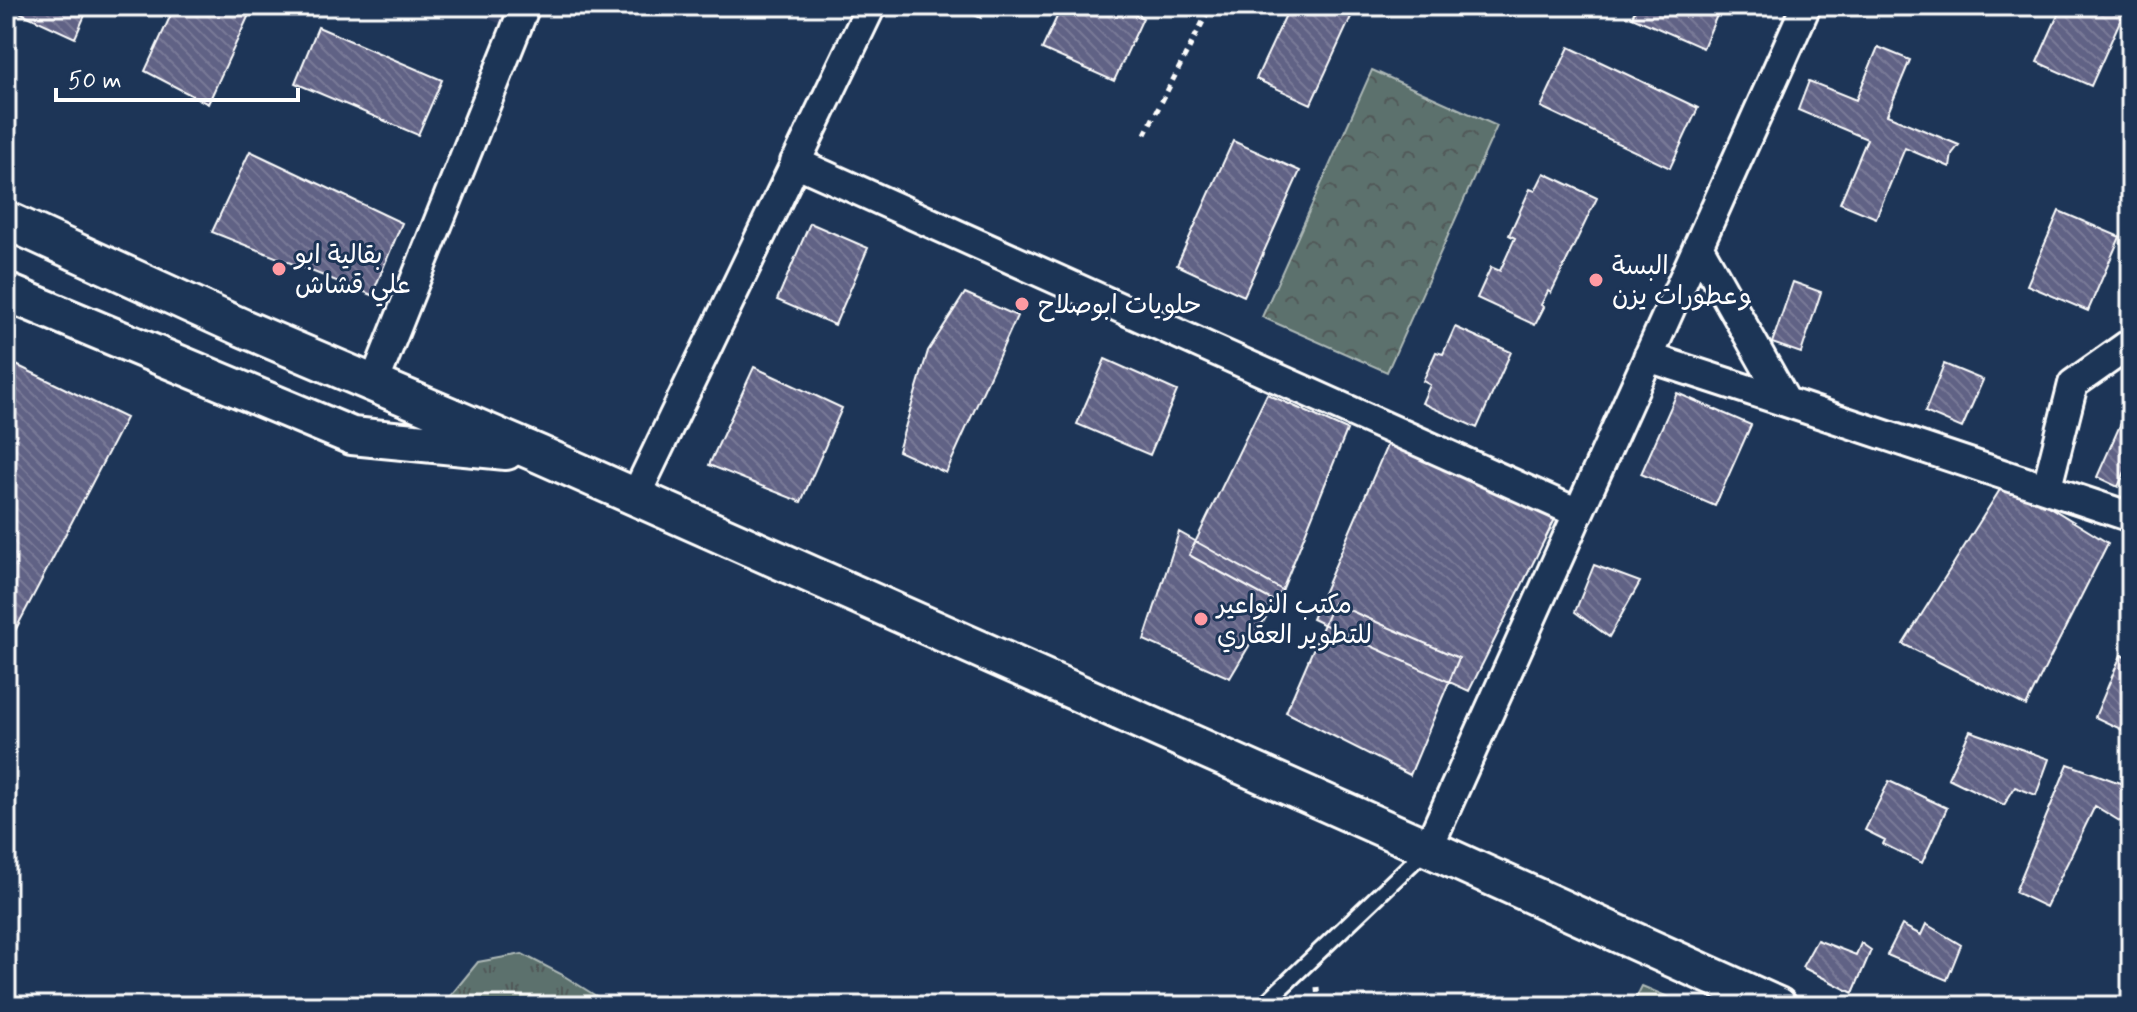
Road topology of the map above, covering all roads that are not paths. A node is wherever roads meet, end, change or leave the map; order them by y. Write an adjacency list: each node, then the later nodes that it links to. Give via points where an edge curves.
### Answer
1 (525, 6): 10 (street)
2 (871, 6): 4 (street)
3 (1806, 6): 6 (street)
4 (795, 162): 14 (street); 15 (street)
5 (6, 220): 10 (street)
6 (1698, 246): 9 (street); 11 (street)
7 (6, 292): 12 (street, via 352,436)
8 (2131, 343): 13 (street, via 2073,384)
9 (1648, 357): 11 (street); 15 (street)
10 (374, 383): 12 (street)
11 (1786, 402): 13 (street)
12 (539, 454): 14 (street)
13 (2047, 487): 16 (street)
14 (635, 497): 17 (street)
15 (1578, 513): 17 (street)
16 (2131, 517)
17 (1428, 848): 18 (lane); 19 (street)
18 (1262, 1006)
19 (1778, 1006)

